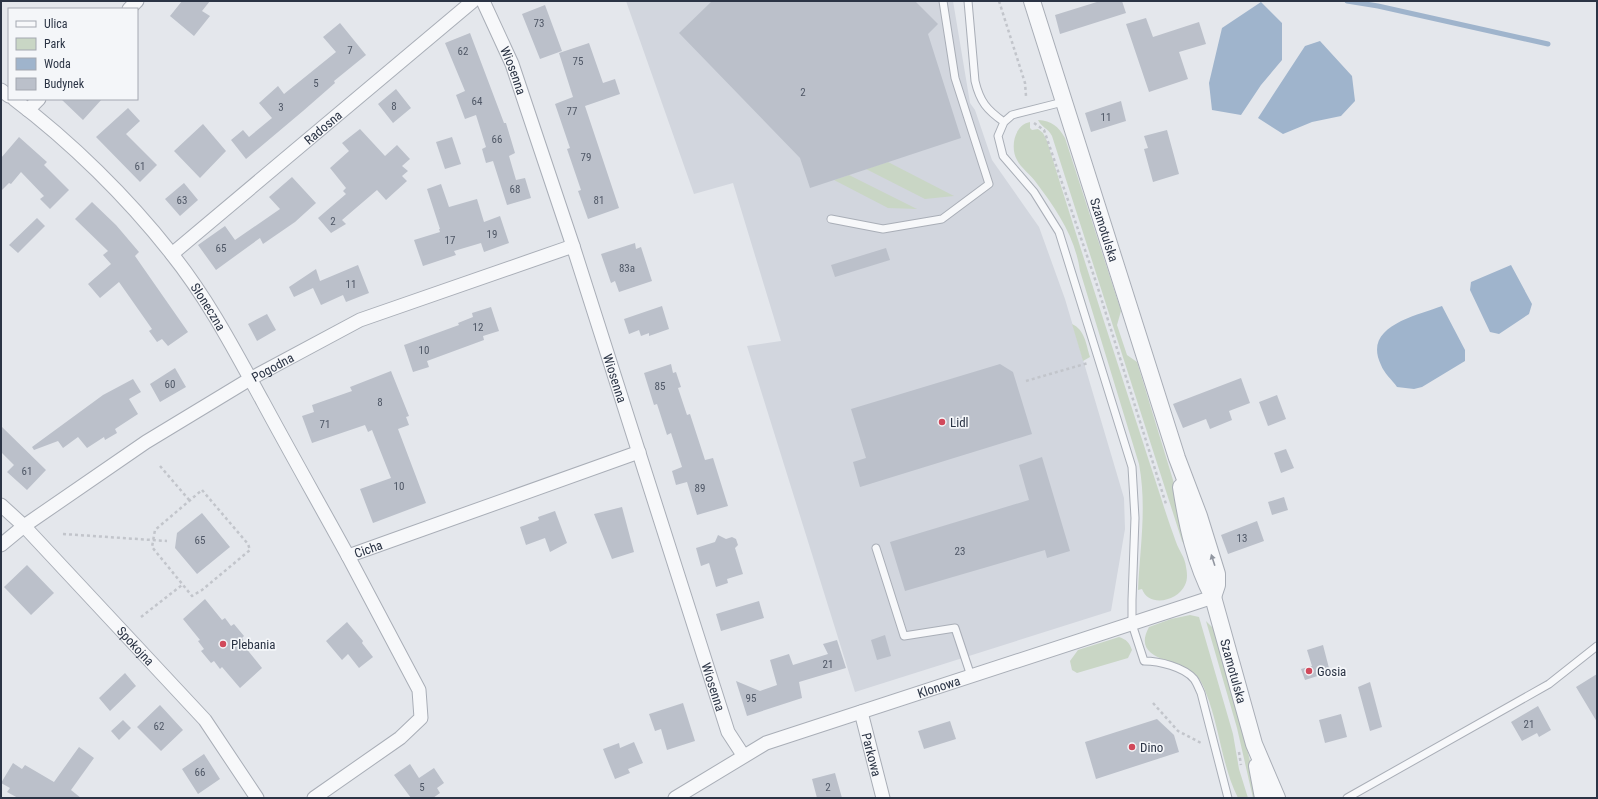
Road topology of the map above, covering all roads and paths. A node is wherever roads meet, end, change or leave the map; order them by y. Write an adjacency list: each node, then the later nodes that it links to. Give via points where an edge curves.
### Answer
1 (473, 1): 16 (street, Radosna)
2 (483, 1): 15 (street, Wiosenna, via 512,64)
3 (943, 1): 14 (lane, via 955,78 989,184 942,219 883,229)
4 (968, 1): 12 (lane, via 977,90 986,109)
5 (999, 1): 7 (path, via 1025,83)
6 (1032, 1): 10 (street, Szamotulska)
7 (1026, 96)
8 (15, 100): 11 (street, Słoneczna)
9 (38, 100): 11 (street)
10 (1063, 102): 12 (lane, via 1012,115); 33 (street, Szamotulska, via 1177,458 1217,574)
11 (28, 110): 16 (street, Słoneczna, via 83,159 144,220)
12 (1004, 122): 17 (lane, via 998,136 1003,156 1034,192 1059,232)
13 (1034, 124): 24 (path, via 1044,130 1096,282)
14 (831, 219)
15 (572, 246): 18 (street, Pogodna, via 360,320); 20 (street, Wiosenna)
16 (172, 254): 18 (street, Słoneczna, via 214,314)
17 (1098, 360): 19 (path); 35 (lane, via 1132,467 1135,518)
18 (250, 378): 25 (street, Pogodna, via 146,442); 31 (street, Słoneczna)
19 (1026, 381)
20 (639, 452): 31 (street, Cicha); 42 (street, Wiosenna, via 728,732)
21 (160, 466): 22 (path)
22 (190, 501): 27 (path, via 155,530); 32 (path, via 202,490 248,544 250,550 192,596)
23 (1, 505): 25 (street, Spokojna)
24 (1169, 511)
25 (24, 526): 29 (street, Pogodna); 43 (street, Spokojna, via 205,720)
26 (63, 534): 27 (path)
27 (152, 540): 28 (path); 32 (path, via 152,547)
28 (167, 541)
29 (1, 545)
30 (876, 548): 37 (lane, via 904,636 955,628)
31 (348, 556): 44 (street, Cicha, via 419,690 421,718 400,738)
32 (182, 585): 34 (path)
33 (1213, 597): 35 (street, Klonowa); 40 (street, Szamotulska)
34 (141, 618)
35 (1132, 624): 37 (street, Klonowa); 41 (lane, via 1144,661 1154,661 1185,671 1194,679 1201,693)
36 (1597, 646): 50 (lane, via 1549,684)
37 (971, 676): 39 (street, Klonowa)
38 (1153, 703): 41 (path, via 1178,730)
39 (861, 712): 42 (street, Klonowa, via 766,743); 46 (street, Parkowa)
40 (1254, 744): 48 (street, Szamotulska); 49 (street, Szamotulska)
41 (1218, 752): 47 (lane)
42 (743, 755): 45 (street, Klonowa)
43 (257, 798)
44 (314, 798)
45 (675, 798)
46 (883, 798)
47 (1228, 798)
48 (1263, 798)
49 (1277, 798)
50 (1347, 798)

